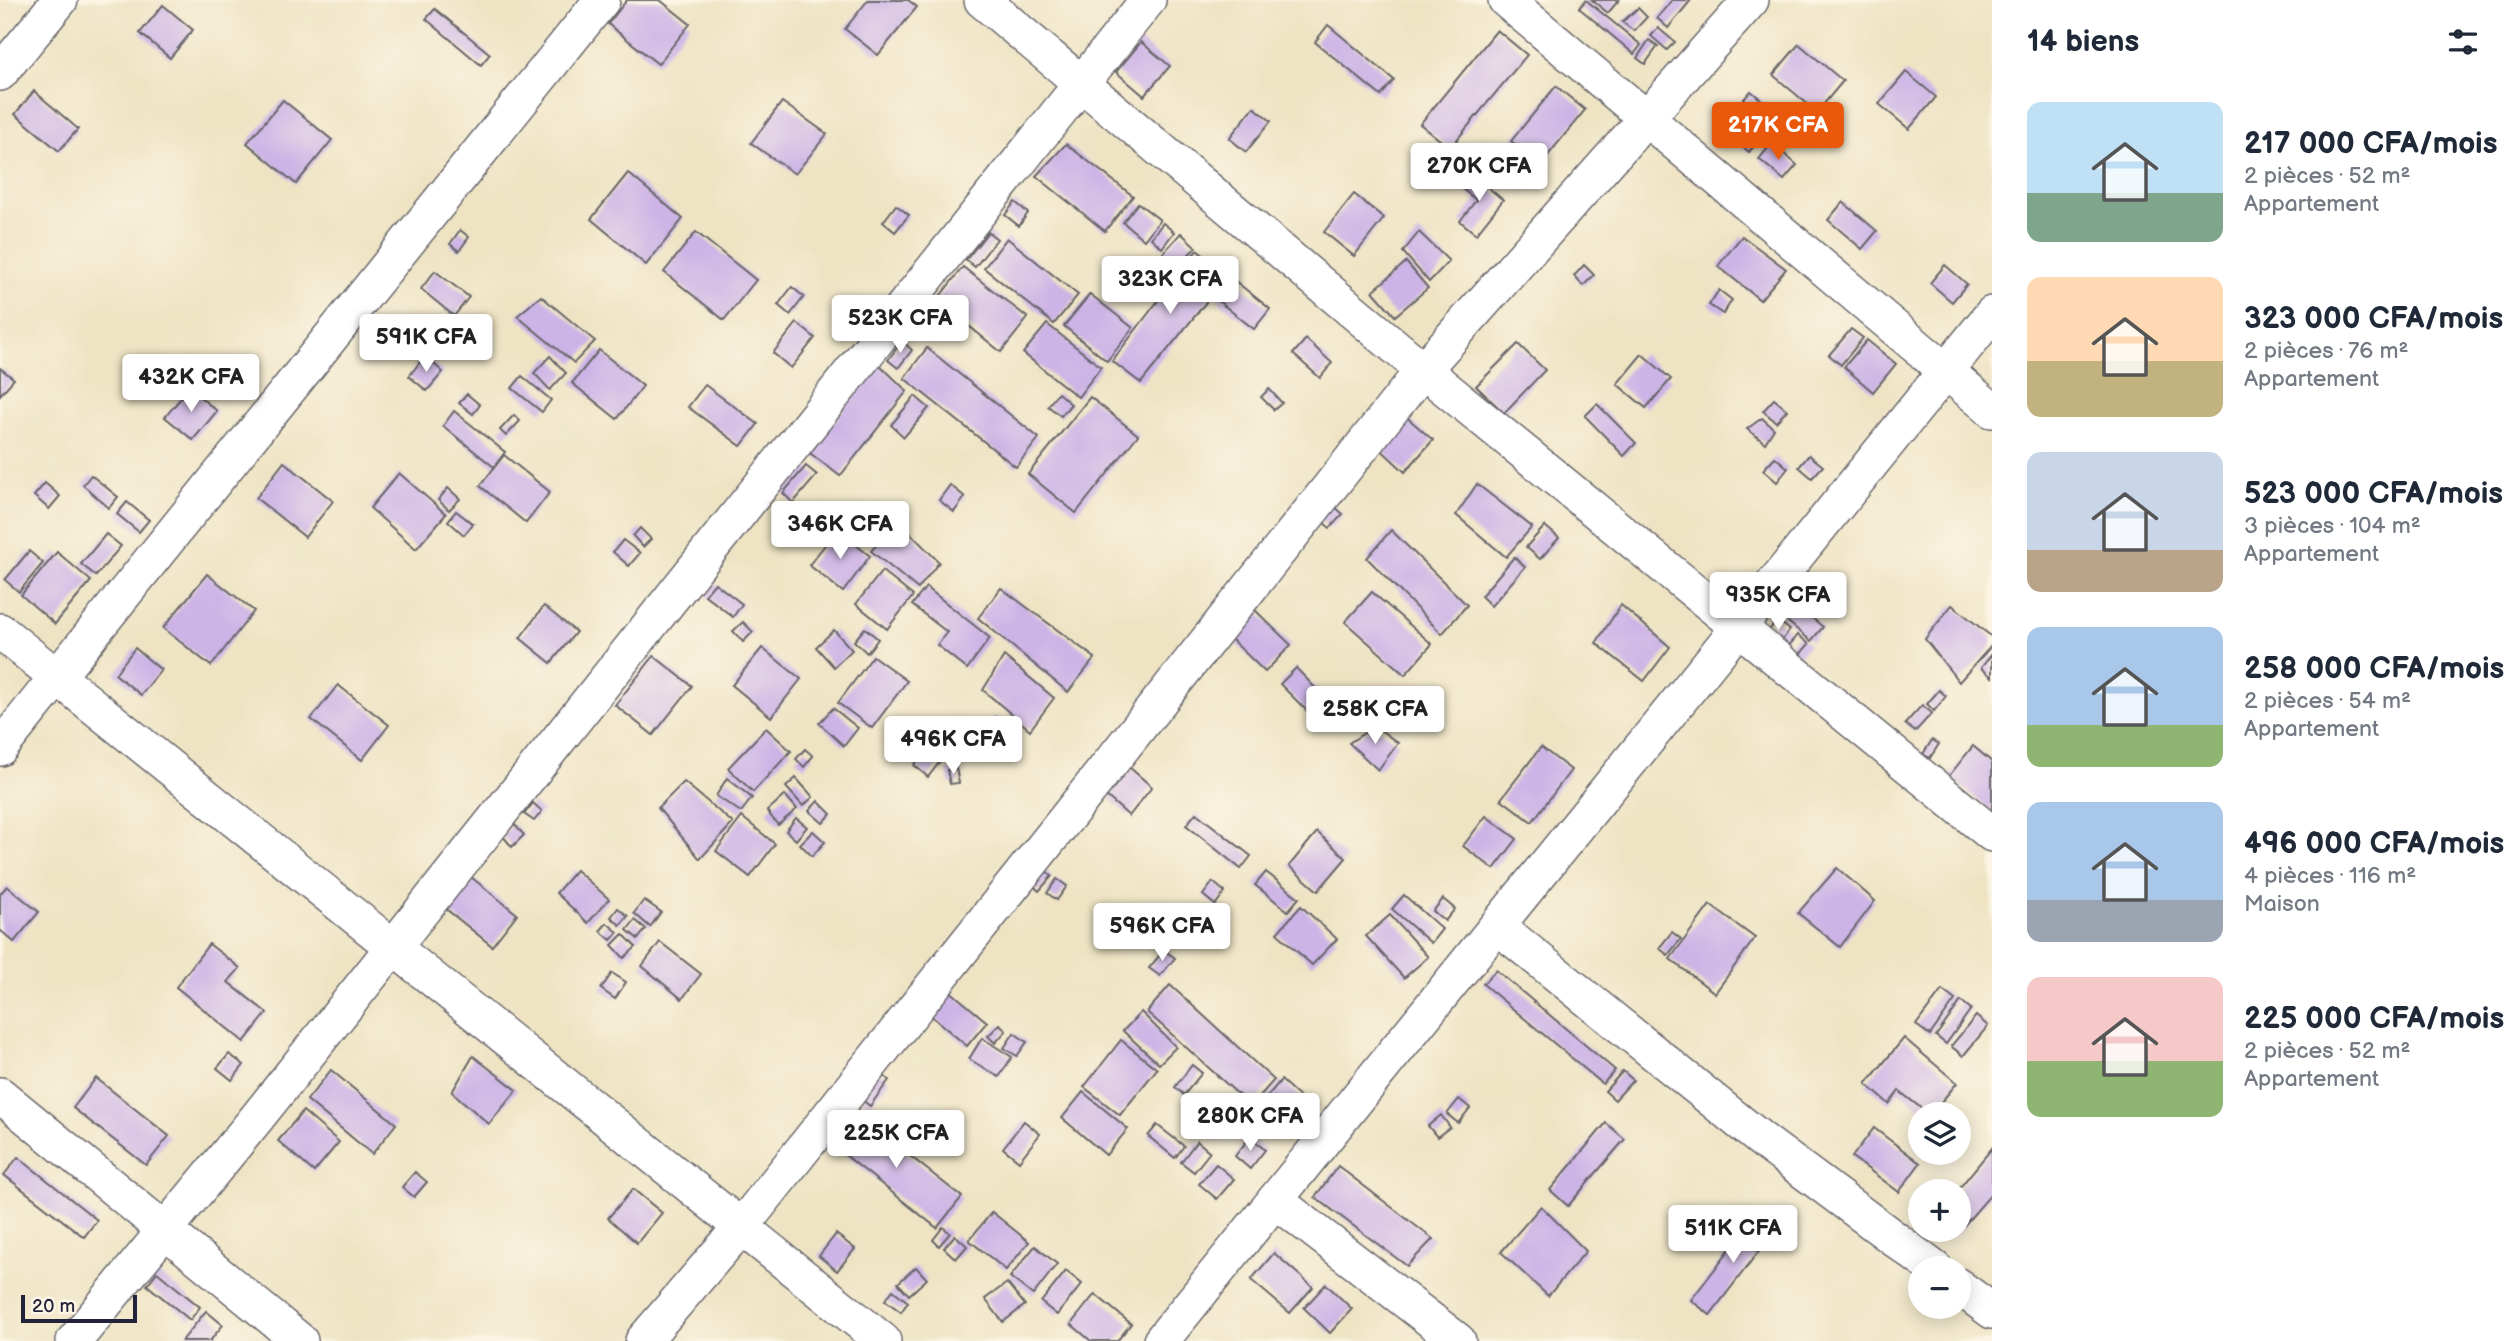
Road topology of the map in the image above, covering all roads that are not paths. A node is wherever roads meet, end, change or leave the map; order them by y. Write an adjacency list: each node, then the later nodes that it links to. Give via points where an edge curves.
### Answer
1 (60, 0): 7 (street)
2 (603, 0): 16 (street)
3 (982, 0): 8 (street)
4 (1148, 0): 8 (street)
5 (1506, 0): 9 (street)
6 (1751, 0): 9 (street)
7 (0, 73)
8 (1082, 83): 11 (street); 20 (street)
9 (1647, 117): 11 (street); 12 (street)
10 (1992, 314): 12 (street)
11 (1423, 370): 14 (street); 23 (street)
12 (1944, 373): 13 (street); 14 (street)
13 (1992, 410)
14 (1740, 626): 18 (street); 19 (street)
15 (0, 631): 16 (street)
16 (57, 677): 17 (street); 20 (street)
17 (0, 748)
18 (1992, 834)
19 (1497, 926): 22 (street); 25 (street, via 1762,1140)
20 (393, 947): 23 (street); 24 (street)
21 (0, 1096): 24 (street)
22 (1275, 1200): 32 (street); 33 (street)
23 (741, 1227): 30 (street); 31 (street)
24 (165, 1230): 28 (street); 29 (street)
25 (1918, 1256)
26 (1971, 1296): 27 (street)
27 (1992, 1311)
28 (74, 1341)
29 (300, 1341)
30 (643, 1341)
31 (883, 1341)
32 (1161, 1341)
33 (1458, 1341)

